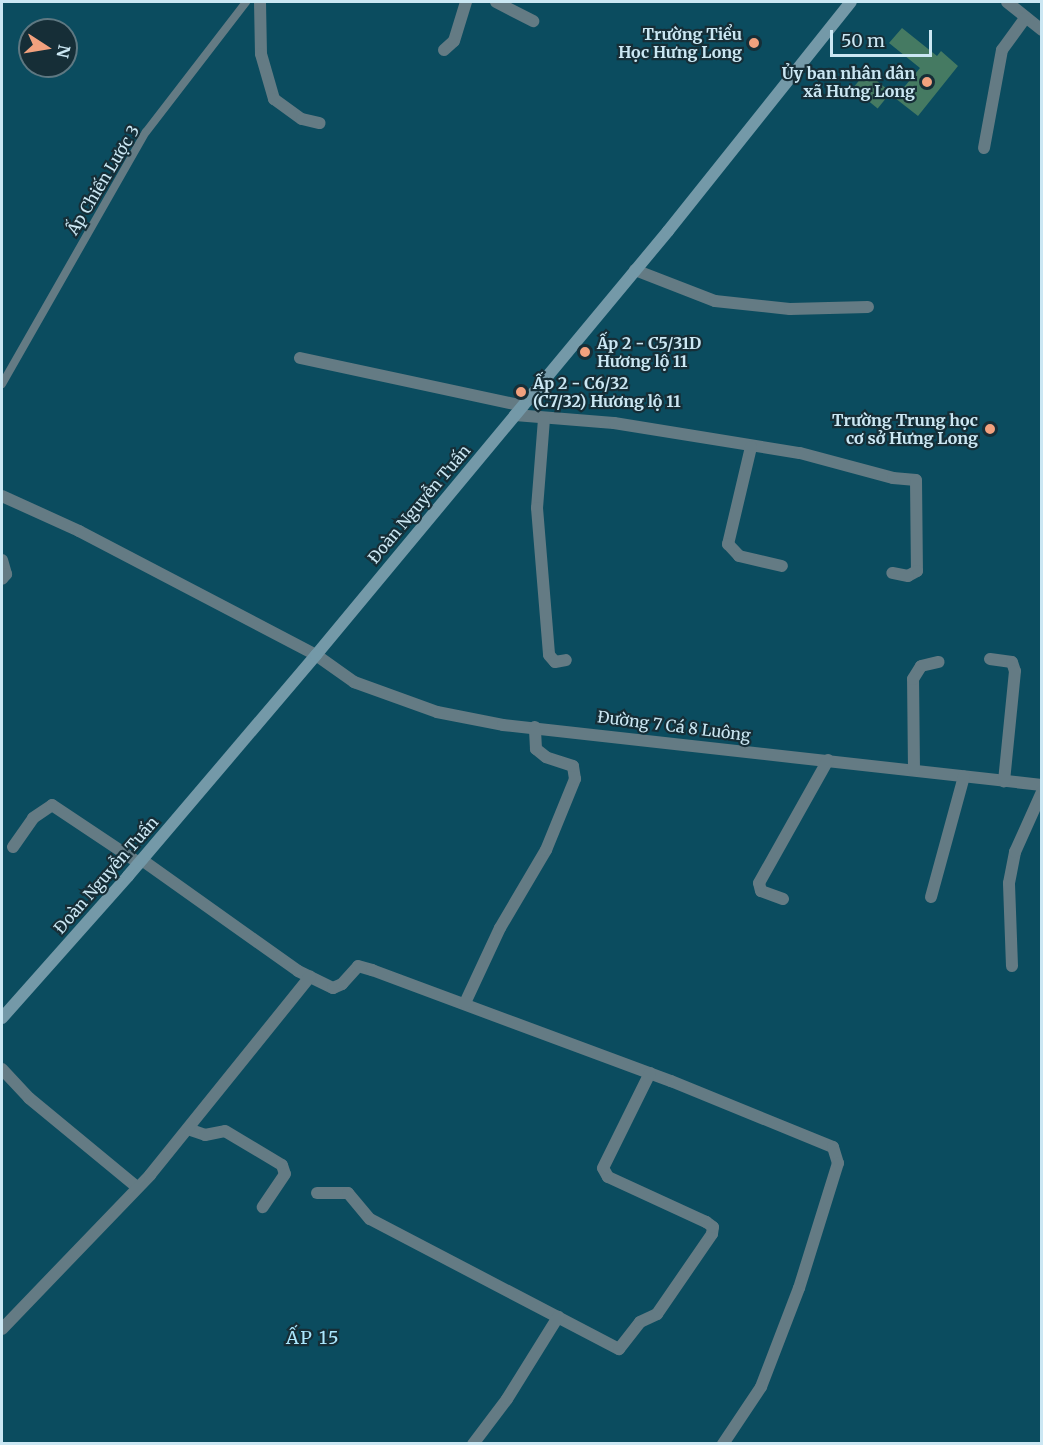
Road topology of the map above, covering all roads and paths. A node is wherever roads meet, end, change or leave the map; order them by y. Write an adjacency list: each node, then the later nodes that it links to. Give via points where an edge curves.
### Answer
1 (246, 2): 16 (lane, Ấp Chiến Lược 3, via 146,132)
2 (260, 2): 11 (street, via 261,54 274,99 302,119)
3 (466, 2): 10 (street, via 454,41)
4 (496, 2): 8 (street)
5 (851, 2): 13 (main road, Đoàn Nguyễn Tuấn)
6 (1007, 2): 7 (street)
7 (1025, 18): 9 (street); 12 (street, via 1002,50)
8 (532, 21)
9 (1041, 30)
10 (444, 50)
11 (320, 123)
12 (984, 148)
13 (635, 270): 14 (street, via 715,301 790,309); 17 (main road, Đoàn Nguyễn Tuấn)
14 (868, 308)
15 (300, 358): 17 (street)
16 (2, 384)
17 (519, 411): 18 (street); 25 (main road, Đoàn Nguyễn Tuấn)
18 (544, 419): 19 (street, via 614,423); 27 (street, via 537,508 548,644 552,660)
19 (751, 447): 22 (street, via 728,544 739,556); 23 (street, via 801,453 893,478 916,480 917,571 908,576)
20 (2, 496): 25 (street, Đường 7 Cá 8 Luông, via 80,531)
21 (2, 560): 24 (street, via 6,574)
22 (782, 566)
23 (892, 573)
24 (2, 579)
25 (316, 655): 29 (street, Đường 7 Cá 8 Luông, via 354,682 391,698 437,712); 37 (main road, Đoàn Nguyễn Tuấn)
26 (990, 659): 33 (street, via 1012,662 1015,671)
27 (566, 660)
28 (939, 662): 31 (street, via 921,666 913,679)
29 (535, 728): 30 (street, Đường 7 Cá 8 Luông); 42 (street, via 536,749 546,757 573,765 575,779 546,850 495,937)
30 (828, 760): 31 (street, Đường 7 Cá 8 Luông); 39 (street, via 759,883 762,891)
31 (914, 770): 32 (street, Đường 7 Cá 8 Luông)
32 (963, 776): 33 (street, Đường 7 Cá 8 Luông); 38 (street)
33 (1004, 781): 34 (street, Đường 7 Cá 8 Luông)
34 (1041, 785)
35 (1041, 792): 40 (street, via 1015,852 1009,883)
36 (13, 847): 37 (street, via 33,818 52,806)
37 (141, 862): 41 (street); 43 (main road, Đoàn Nguyễn Tuấn)
38 (931, 897)
39 (783, 899)
40 (1012, 966)
41 (310, 977): 42 (street, via 333,988 358,966); 46 (street)
42 (465, 1002): 45 (street)
43 (2, 1018)
44 (2, 1069): 47 (street, via 29,1098)
45 (650, 1073): 50 (street, via 603,1168 608,1178 706,1222 713,1227 712,1234 657,1314 640,1322 619,1349); 53 (street, via 826,1143 837,1152 838,1163 799,1288 761,1387)
46 (188, 1129): 47 (street); 49 (street, via 205,1135 225,1131 282,1165 285,1174)
47 (137, 1186): 51 (street)
48 (317, 1192): 50 (street, via 348,1193 370,1219)
49 (263, 1207)
50 (558, 1317): 52 (street, via 507,1399)
51 (2, 1329)
52 (473, 1443)
53 (723, 1443)

